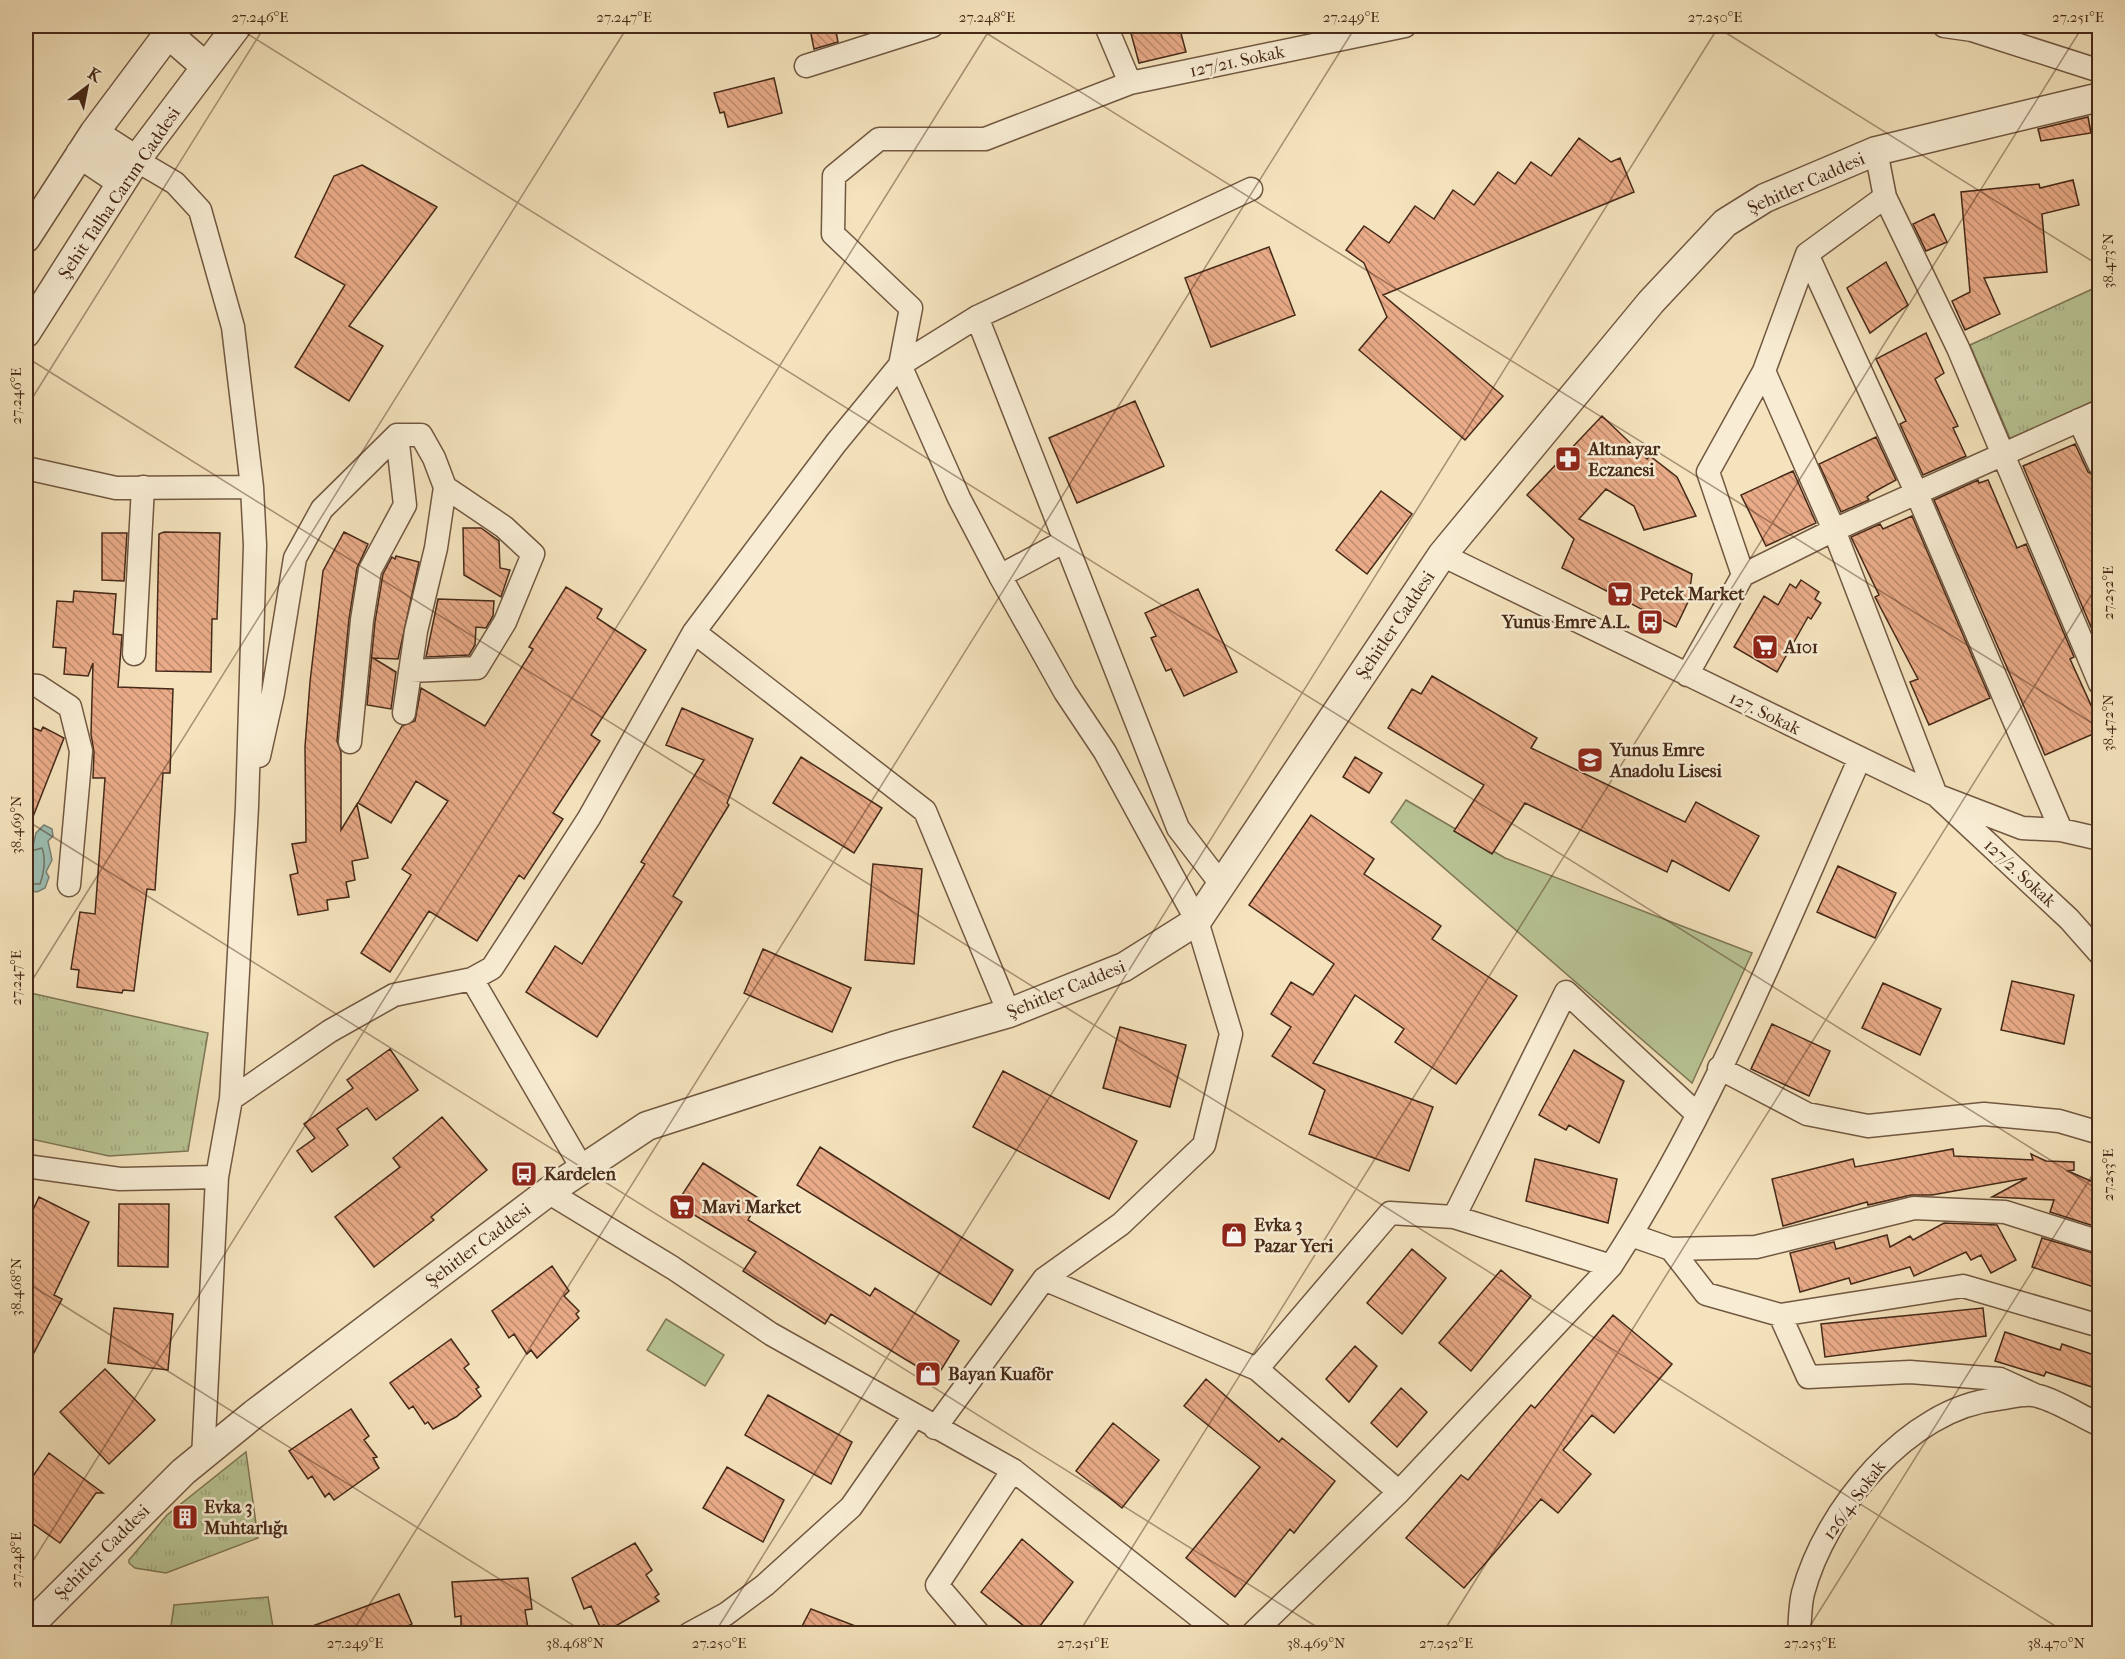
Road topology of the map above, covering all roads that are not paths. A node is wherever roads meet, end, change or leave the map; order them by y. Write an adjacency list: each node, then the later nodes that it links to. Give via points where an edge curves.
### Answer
1 (237, 26): 8 (street, Şehit Talha Carım Caddesi)
2 (932, 26): 7 (street)
3 (1106, 26): 10 (street)
4 (1405, 26): 10 (street, 127/21. Sokak)
5 (1944, 26): 9 (street, via 1972,30)
6 (168, 28): 8 (street); 12 (street)
7 (806, 66)
8 (206, 68): 14 (street, Şehit Talha Carım Caddesi)
9 (2100, 71)
10 (1130, 83): 21 (street, 127/21. Sokak, via 985,139 879,139 834,176 833,234 911,308)
11 (2100, 97): 13 (street, Şehitler Caddesi)
12 (87, 143): 14 (street); 17 (street)
13 (1876, 152): 16 (street); 35 (street, Şehitler Caddesi, via 1765,198 1725,223 1651,302)
14 (129, 171): 20 (street, Şehit Talha Carım Caddesi); 30 (street, via 175,183 200,210 233,327)
15 (1251, 189): 19 (street)
16 (1885, 197): 18 (street); 26 (street, via 1958,348)
17 (26, 238)
18 (1807, 254): 22 (street); 32 (street)
19 (977, 317): 21 (street); 34 (street)
20 (26, 333)
21 (900, 365): 37 (street, via 959,498); 38 (street, via 836,443)
22 (1764, 371): 33 (street); 36 (street, via 1708,472)
23 (2100, 411): 24 (street)
24 (2079, 420): 26 (street); 27 (street)
25 (397, 435): 31 (street, via 421,435); 45 (street, via 405,505 370,570); 48 (street, via 322,509 295,558 273,693)
26 (2003, 455): 32 (street); 42 (street)
27 (2100, 466)
28 (26, 468): 29 (street, via 116,488)
29 (142, 487): 30 (street); 39 (street)
30 (252, 487): 48 (street, via 255,545)
31 (445, 487): 40 (street); 40 (street, via 504,527 533,554 505,622 477,668)
32 (1917, 494): 33 (street); 49 (street)
33 (1834, 530): 36 (street); 47 (street)
34 (1065, 541): 37 (street); 51 (street, via 1178,828)
35 (1442, 555): 41 (street, 127. Sokak); 51 (street, Şehitler Caddesi)
36 (1743, 575): 41 (street)
37 (1000, 576): 53 (street, via 1065,692 1105,752)
38 (694, 632): 55 (street, via 589,818 492,968); 56 (street, via 925,811)
39 (134, 654)
40 (410, 671): 44 (street)
41 (1687, 675): 46 (street, 127. Sokak)
42 (2100, 684)
43 (26, 685): 52 (street, via 38,686 70,707 81,751)
44 (404, 713)
45 (350, 742)
46 (1860, 758): 47 (street, 127. Sokak); 57 (street)
47 (1936, 795): 49 (street, 127. Sokak, via 2022,828); 54 (street, 127/2. Sokak, via 2069,919)
48 (247, 807): 58 (street)
49 (2061, 830): 50 (street, 127. Sokak)
50 (2100, 838)
51 (1221, 884): 53 (street, Şehitler Caddesi)
52 (69, 885)
53 (1197, 921): 56 (street, Şehitler Caddesi, via 1124,967); 70 (street, via 1232,1034 1204,1145 1121,1224)
54 (2100, 954)
55 (472, 979): 58 (street, via 394,995 330,1031); 62 (street)
56 (1009, 1013): 62 (street, Şehitler Caddesi, via 647,1126)
57 (1719, 1068): 59 (street); 60 (street, via 1807,1114 1868,1126 1984,1114 2059,1121)
58 (231, 1099): 63 (street)
59 (1697, 1114): 65 (street, via 1566,992); 66 (street)
60 (2100, 1133)
61 (26, 1166): 63 (street, via 120,1179)
62 (582, 1168): 64 (street, Şehitler Caddesi)
63 (217, 1177): 78 (street)
64 (549, 1192): 75 (street, via 771,1334); 78 (street, Şehitler Caddesi, via 254,1414)
65 (1454, 1217): 69 (street); 73 (street, via 1390,1214)
66 (1631, 1234): 68 (street); 69 (street)
67 (2100, 1242): 68 (street, via 2005,1212 1914,1208 1756,1247)
68 (1671, 1249): 71 (street, via 1706,1294)
69 (1611, 1266): 80 (street)
70 (1044, 1280): 73 (street); 77 (street)
71 (1780, 1315): 72 (street, via 1963,1286); 74 (street, via 1809,1377 1910,1372 2000,1379)
72 (2100, 1326)
73 (1257, 1369): 80 (street)
74 (2036, 1395): 76 (street); 86 (street, 126/4. Sokak, via 1982,1401 1948,1411 1893,1447 1863,1482 1824,1540 1803,1593)
75 (915, 1415): 77 (street); 82 (street, via 851,1507 765,1585 726,1614)
76 (2100, 1425)
77 (935, 1428): 79 (street)
78 (203, 1458): 81 (street, Şehitler Caddesi, via 183,1472)
79 (1013, 1470): 83 (street, via 937,1586); 84 (street)
80 (1399, 1492): 85 (street)
81 (26, 1629)
82 (689, 1634)
83 (979, 1634)
84 (1221, 1634)
85 (1252, 1634)
86 (1798, 1634)

